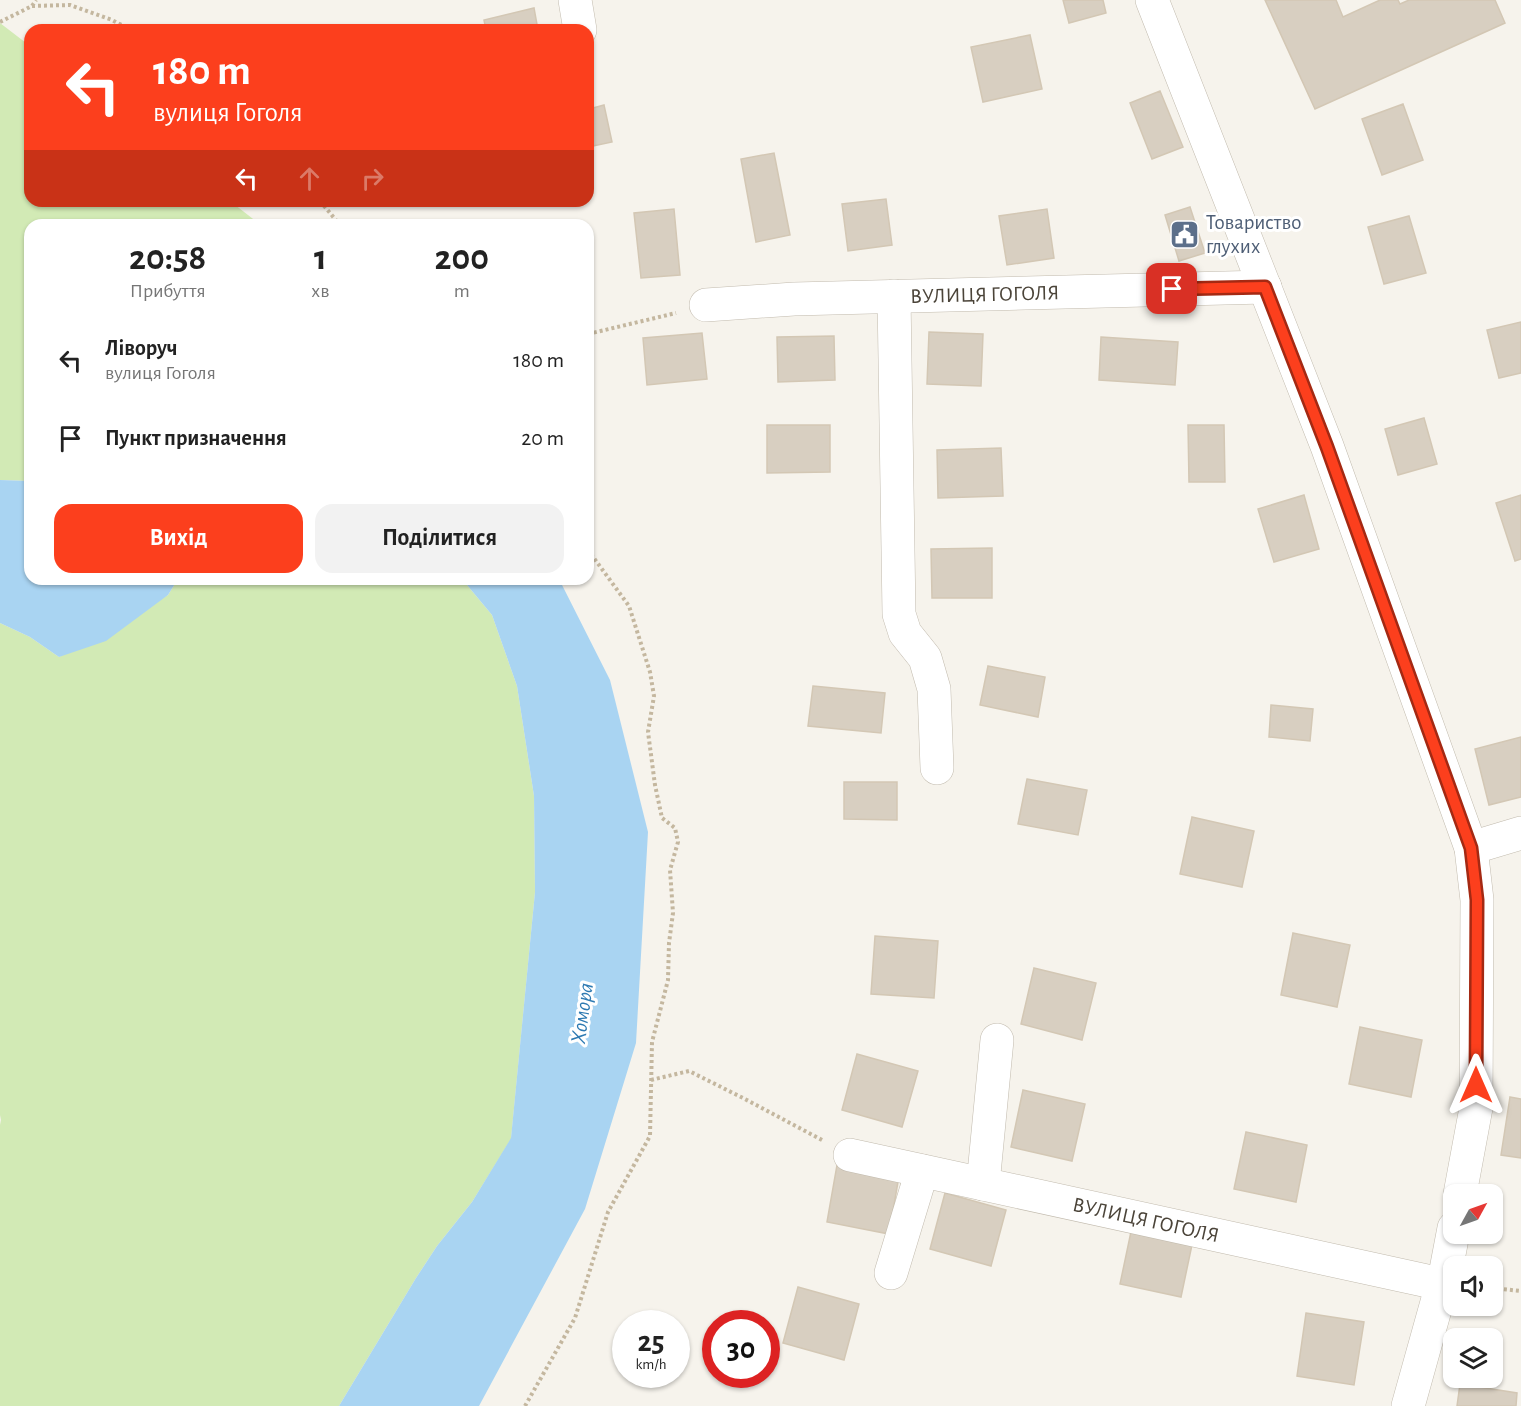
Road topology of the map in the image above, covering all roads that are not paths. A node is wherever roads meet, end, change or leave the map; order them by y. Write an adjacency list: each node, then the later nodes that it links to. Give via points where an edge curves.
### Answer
1 (575, 0): 3 (street)
2 (1152, 0): 4 (street)
3 (579, 24)
4 (1265, 287): 5 (street, ВУЛИЦЯ ГОГОЛЯ); 9 (street, via 1327,447)
5 (894, 297): 6 (street, ВУЛИЦЯ ГОГОЛЯ); 7 (street, via 899,614 905,633 926,658 934,689)
6 (706, 305)
7 (937, 768)
8 (1521, 833): 9 (street)
9 (1471, 848): 14 (street, via 1477,900 1476,1108)
10 (997, 1040): 13 (street)
11 (850, 1155): 12 (street, ВУЛИЦЯ ГОГОЛЯ)
12 (922, 1171): 13 (street, ВУЛИЦЯ ГОГОЛЯ); 16 (street)
13 (983, 1184): 17 (street, ВУЛИЦЯ ГОГОЛЯ)
14 (1462, 1184)
15 (1451, 1244): 17 (street)
16 (891, 1273)
17 (1442, 1284): 18 (street)
18 (1408, 1406)

